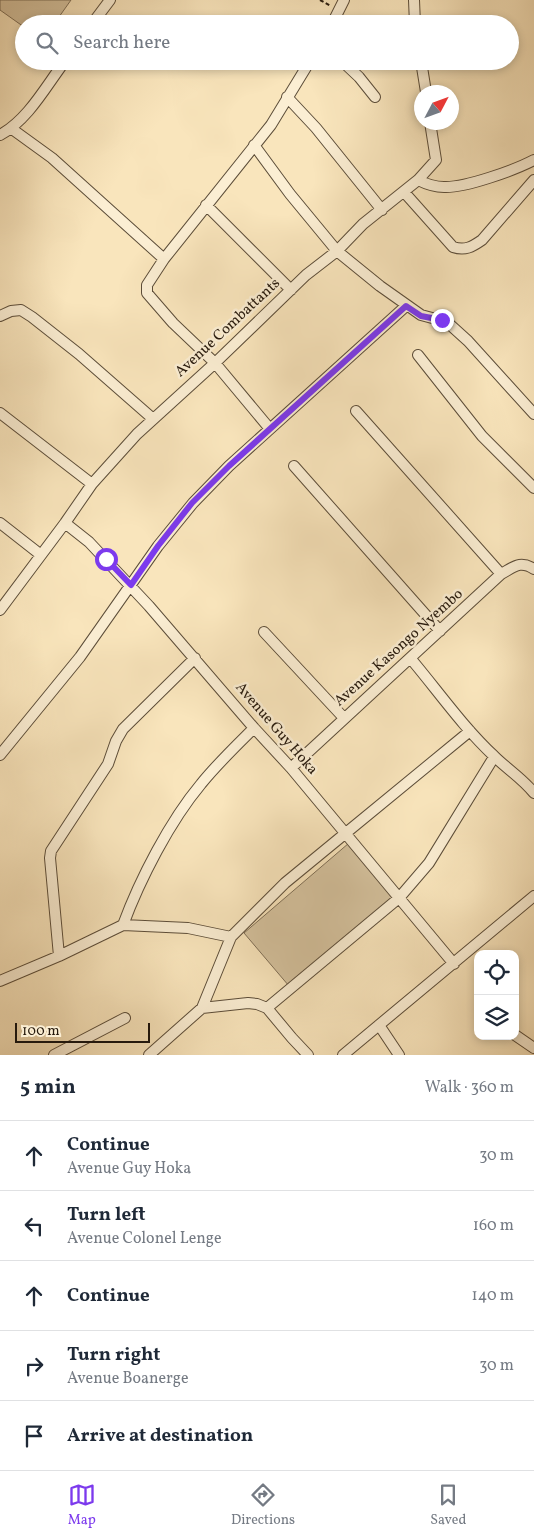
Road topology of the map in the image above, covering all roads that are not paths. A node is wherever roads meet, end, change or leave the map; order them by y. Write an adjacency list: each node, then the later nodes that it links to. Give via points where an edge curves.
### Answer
1 (110, 0): 4 (street)
2 (344, 0): 5 (street)
3 (414, 0): 6 (street)
4 (99, 15)
5 (337, 15)
6 (415, 15)
7 (57, 70): 14 (street)
8 (304, 70): 13 (street)
9 (352, 70): 12 (street)
10 (422, 70): 11 (street)
11 (425, 85)
12 (375, 96)
13 (287, 97): 17 (street); 23 (street)
14 (12, 129): 16 (street); 25 (street, via 52,158)
15 (431, 130): 19 (street, Avenue Combattants, via 436,160)
16 (0, 134)
17 (254, 145): 22 (street); 24 (street)
18 (534, 160): 19 (street, via 459,186 432,186)
19 (418, 180): 21 (street, Avenue Combattants)
20 (534, 180): 21 (street, via 482,240 461,250 453,247)
21 (404, 192): 23 (street, Avenue Combattants)
22 (206, 205): 25 (street); 26 (street)
23 (382, 210): 24 (street, Avenue Combattants)
24 (337, 251): 26 (street, Avenue Combattants); 27 (street)
25 (164, 259): 30 (street, via 147,285 147,293)
26 (291, 290): 30 (street, Avenue Combattants)
27 (406, 306): 33 (street, via 421,316 447,322); 35 (street)
28 (0, 316): 34 (street, via 21,310 32,316)
29 (418, 355): 38 (street, via 482,436)
30 (215, 363): 34 (street, Avenue Combattants); 35 (street)
31 (356, 411): 43 (street)
32 (0, 413): 37 (street)
33 (534, 414)
34 (152, 418): 37 (street, Avenue Combattants)
35 (270, 429): 44 (street, via 192,503)
36 (294, 466): 46 (street)
37 (92, 484): 40 (street, Avenue Combattants)
38 (534, 488)
39 (0, 523): 41 (street)
40 (65, 523): 41 (street, Avenue Combattants); 44 (street, Avenue Guy Hoka, via 89,542)
41 (41, 555): 45 (street, Avenue Combattants)
42 (534, 569): 43 (street, Avenue Kasongo Nyembo, via 517,565)
43 (501, 574): 46 (street, Avenue Kasongo Nyembo)
44 (131, 585): 48 (street, Avenue Guy Hoka); 53 (street, via 80,658)
45 (0, 610)
46 (440, 631): 49 (street, Avenue Kasongo Nyembo)
47 (264, 632): 50 (street)
48 (195, 658): 51 (street, Avenue Guy Hoka); 62 (street, via 123,729 108,764 52,851)
49 (411, 659): 50 (street, Avenue Kasongo Nyembo); 52 (street)
50 (344, 718): 55 (street, Avenue Kasongo Nyembo)
51 (254, 728): 55 (street, Avenue Guy Hoka); 60 (street, via 192,796 163,841)
52 (470, 731): 54 (street); 57 (street)
53 (0, 755)
54 (494, 756): 56 (street); 59 (street, via 428,863)
55 (291, 768): 57 (street, Avenue Guy Hoka)
56 (534, 792)
57 (346, 834): 59 (street, Avenue Guy Hoka); 61 (street, via 285,883)
58 (534, 896): 63 (street)
59 (399, 898): 63 (street, Avenue Guy Hoka); 66 (street)
60 (123, 925): 61 (street, via 188,928); 62 (street)
61 (231, 937): 65 (street)
62 (59, 956): 64 (street)
63 (454, 964): 68 (street)
64 (0, 981)
65 (202, 1008): 66 (street, via 248,1003); 72 (street)
66 (267, 1008): 73 (street)
67 (125, 1018): 71 (street)
68 (379, 1025): 74 (street); 75 (street)
69 (519, 1038): 70 (street)
70 (534, 1048): 76 (street)
71 (54, 1055)
72 (149, 1055)
73 (308, 1055)
74 (343, 1055)
75 (399, 1055)
76 (528, 1055)

